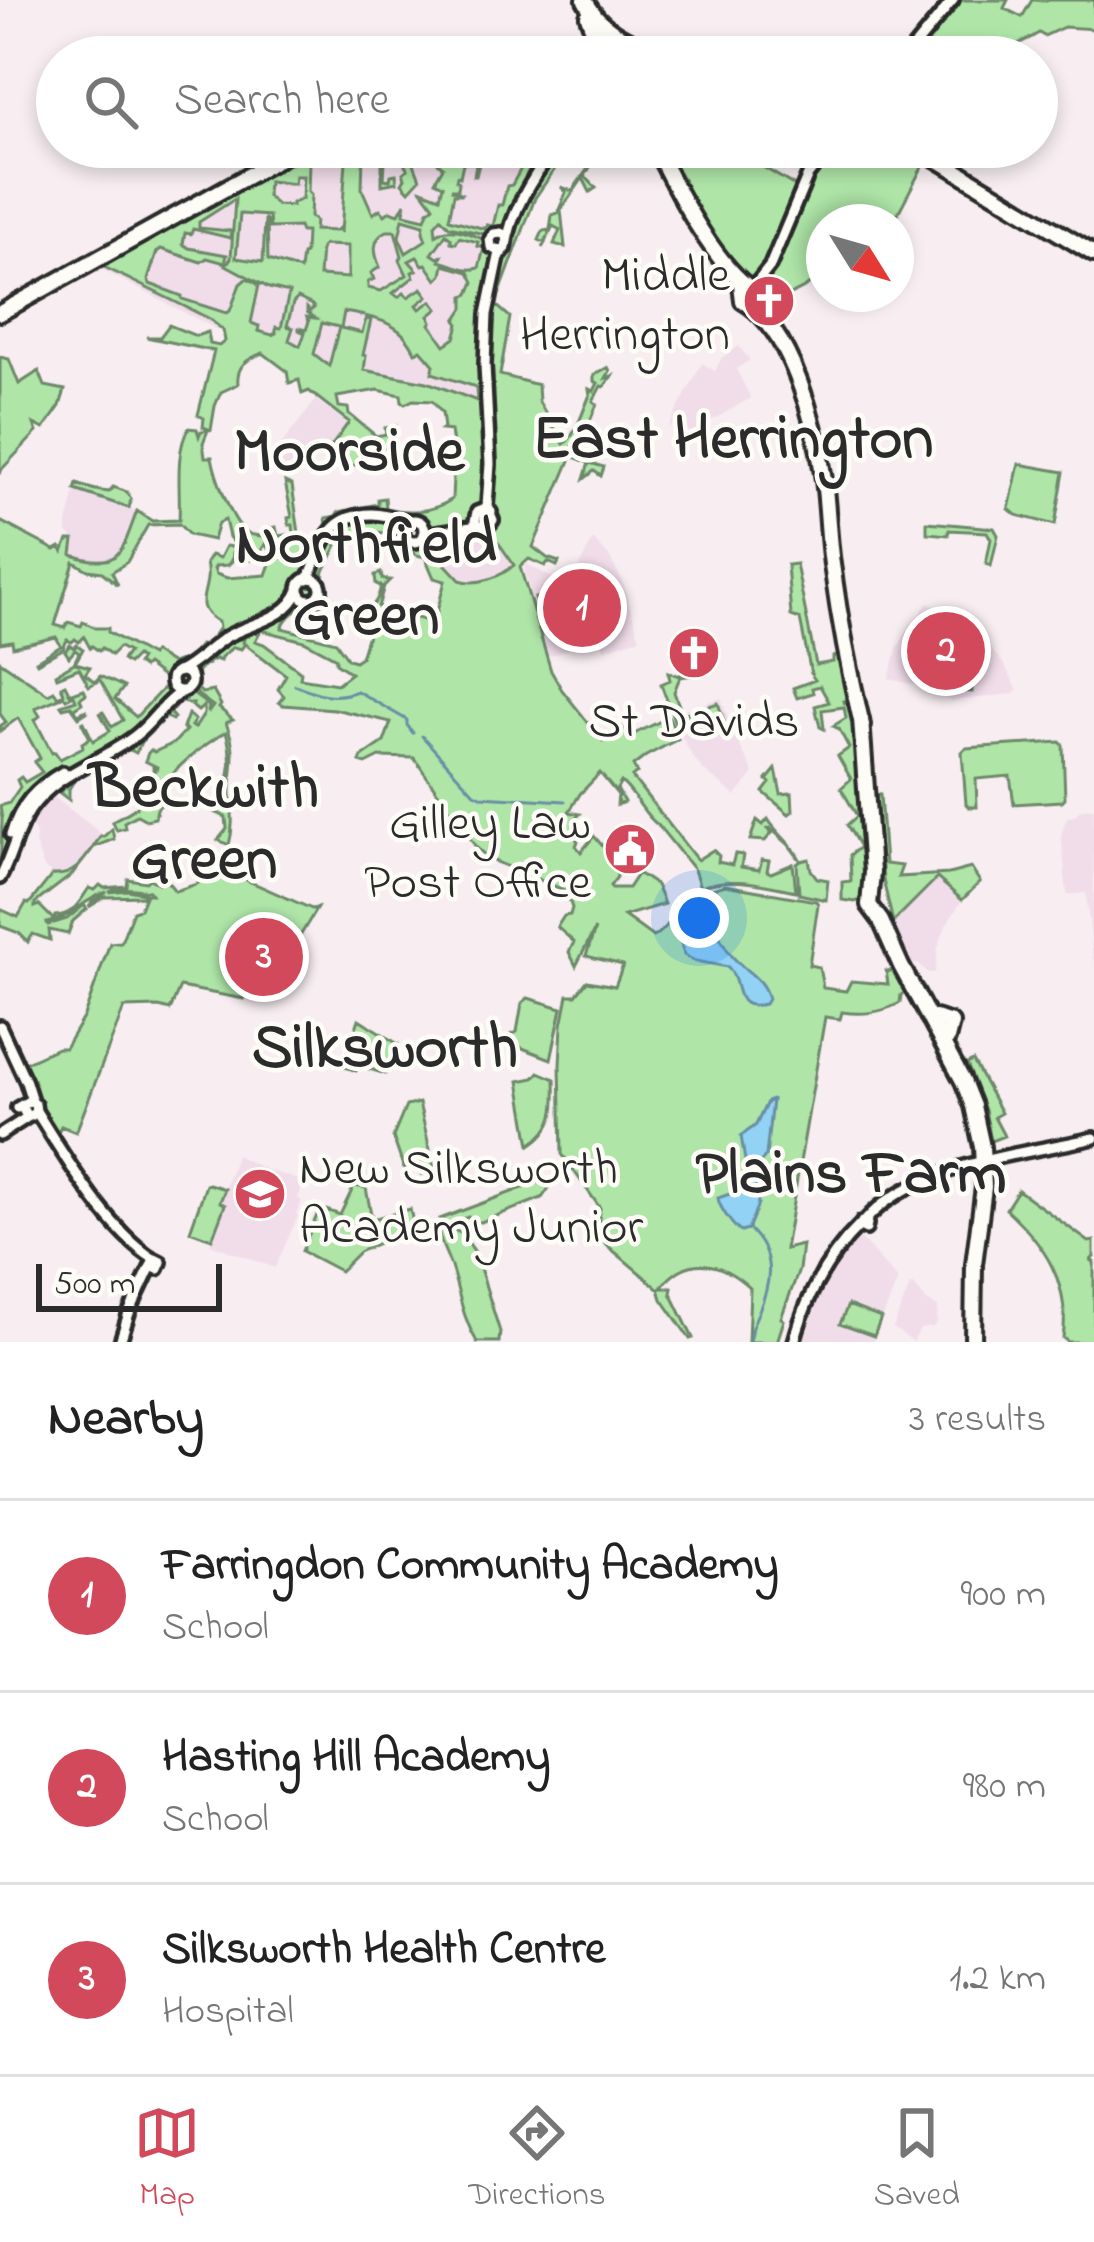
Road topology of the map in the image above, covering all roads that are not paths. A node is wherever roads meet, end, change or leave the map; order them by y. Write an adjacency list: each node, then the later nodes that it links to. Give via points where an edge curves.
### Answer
1 (583, 0): 3 (highway); 5 (highway)
2 (953, 0): 6 (main road)
3 (592, 36)
4 (600, 36): 5 (highway)
5 (620, 36)
6 (924, 36)
7 (257, 168): 14 (highway)
8 (536, 168): 16 (main road, via 502,235 490,239 499,257 483,378 486,511 494,517 484,528)
9 (666, 168): 13 (highway)
10 (814, 168): 13 (main road)
11 (956, 168): 12 (highway)
12 (1094, 252)
13 (752, 294): 26 (highway, via 800,380 821,462 868,753 876,903)
14 (0, 310)
15 (410, 520): 16 (main road); 17 (main road); 18 (main road, via 370,514 344,521 320,545)
16 (424, 531): 17 (main road, via 414,542)
17 (403, 532): 19 (main road, via 379,520 339,531 322,553)
18 (308, 579): 19 (main road); 20 (main road)
19 (320, 585): 21 (main road)
20 (299, 590): 21 (main road); 22 (main road, via 282,610)
21 (309, 600): 23 (main road, via 230,639)
22 (178, 672): 23 (main road); 24 (main road)
23 (190, 678): 24 (main road, via 190,686)
24 (178, 688): 25 (main road, via 136,735 43,795)
25 (0, 873)
26 (929, 1019): 31 (highway, via 963,1081); 31 (highway, via 973,1091)
27 (0, 1026): 28 (main road)
28 (28, 1110): 29 (main road); 32 (main road, via 151,1264)
29 (0, 1135)
30 (1094, 1139): 31 (main road)
31 (986, 1164): 33 (main road, via 905,1196 844,1240 802,1314); 34 (highway)
32 (121, 1342)
33 (796, 1342)
34 (975, 1342)

